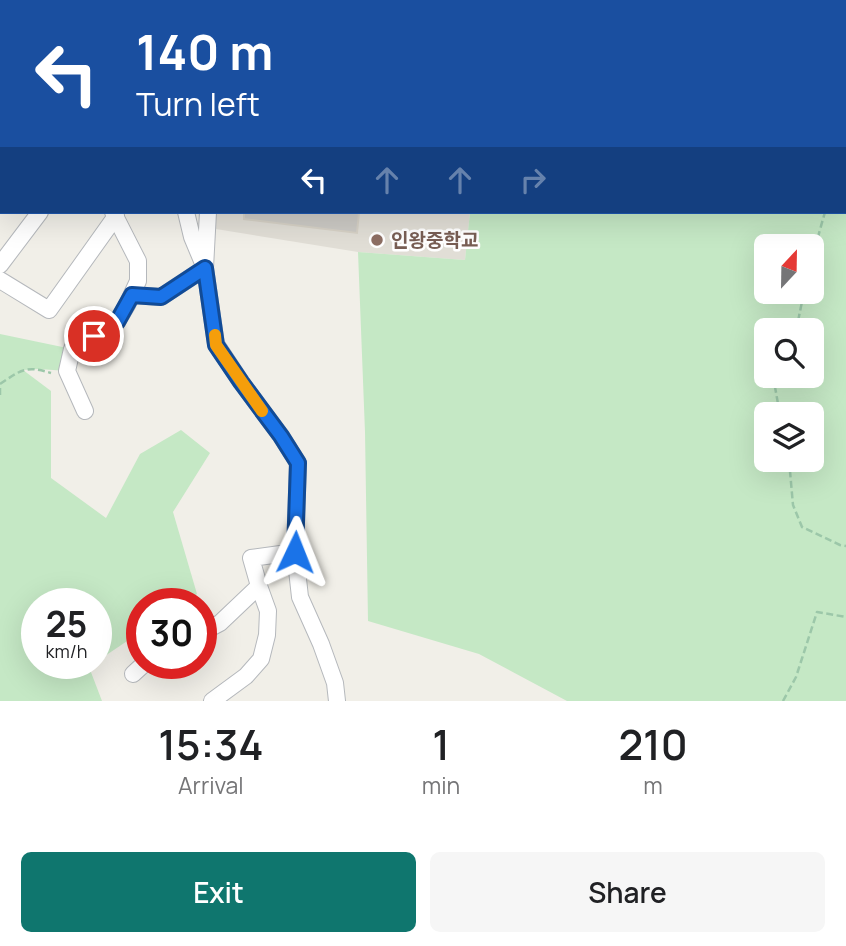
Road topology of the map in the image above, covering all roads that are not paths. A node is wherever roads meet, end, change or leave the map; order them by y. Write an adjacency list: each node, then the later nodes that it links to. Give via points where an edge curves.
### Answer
1 (38, 214): 5 (street)
2 (115, 214): 7 (street, via 49,310); 8 (street, via 138,261)
3 (186, 214): 6 (street)
4 (208, 214): 6 (street)
5 (0, 265)
6 (205, 268): 8 (street, via 161,297); 10 (street, via 216,345 298,463)
7 (0, 280)
8 (132, 295): 9 (street, via 117,322 72,349 67,371)
9 (85, 411)
10 (295, 552): 11 (street, via 251,558); 14 (street, via 300,597 321,644)
11 (259, 586): 12 (street); 13 (street, via 268,611 261,659)
12 (217, 624)
13 (218, 699)
14 (337, 701)

